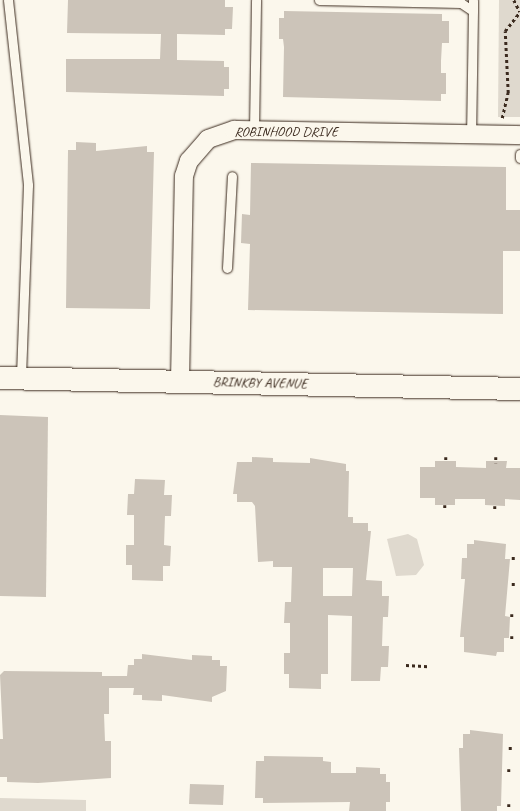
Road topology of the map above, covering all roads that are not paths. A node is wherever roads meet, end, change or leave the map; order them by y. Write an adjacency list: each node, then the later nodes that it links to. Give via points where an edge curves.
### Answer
1 (8, 0): 13 (lane, via 28,185)
2 (256, 0): 6 (lane)
3 (319, 0): 5 (lane, via 460,3)
4 (473, 0): 5 (lane)
5 (473, 11): 7 (lane)
6 (254, 130): 7 (street, ROBINHOOD DRIVE); 14 (street, ROBINHOOD DRIVE, via 234,130 208,139 189,161 184,176)
7 (472, 134): 8 (street, ROBINHOOD DRIVE)
8 (520, 135)
9 (520, 154): 10 (lane)
10 (520, 158)
11 (232, 176): 12 (lane)
12 (227, 268)
13 (10, 378): 14 (street, BRINKBY AVENUE)
14 (180, 381): 15 (street, BRINKBY AVENUE)
15 (520, 389)

